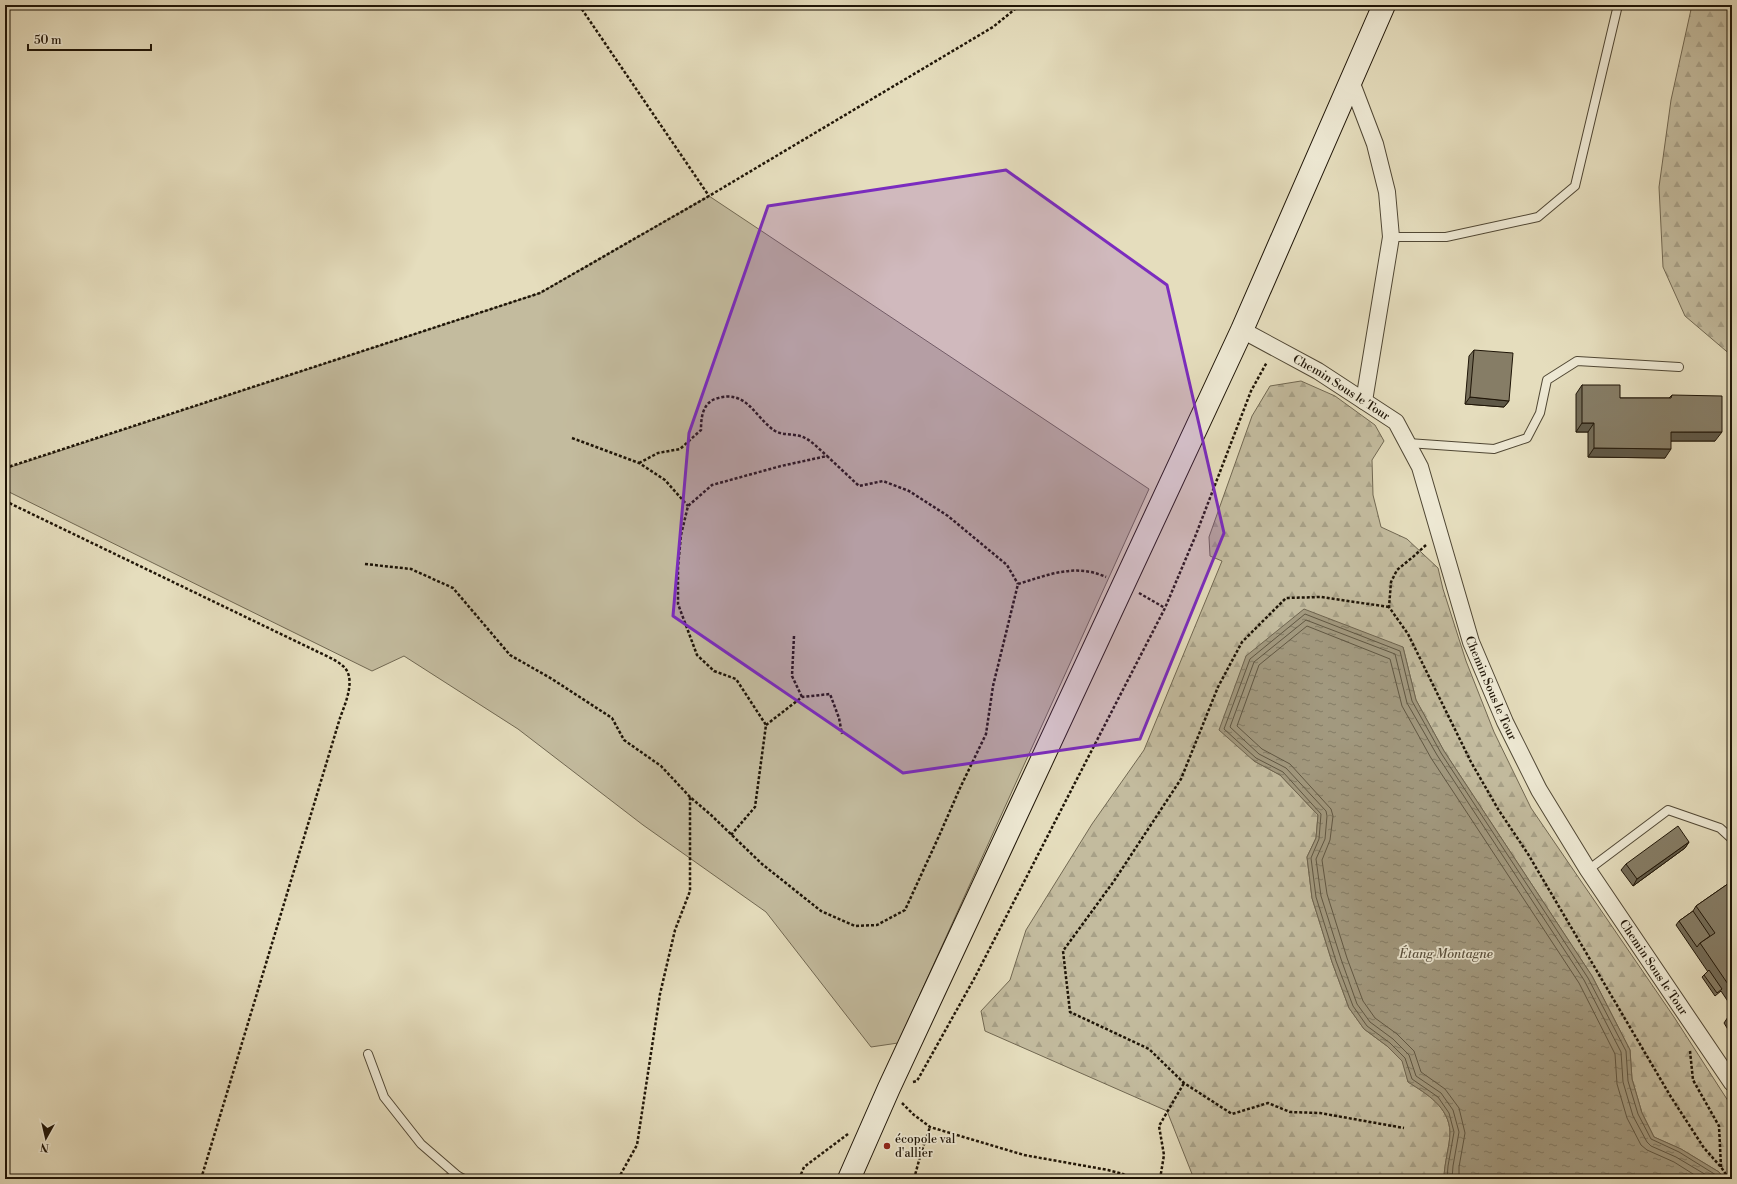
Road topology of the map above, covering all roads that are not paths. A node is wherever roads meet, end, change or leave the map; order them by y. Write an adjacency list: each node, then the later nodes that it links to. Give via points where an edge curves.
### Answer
1 (1384, 5): 3 (street)
2 (1618, 5): 4 (lane, via 1575,186 1538,217 1446,237)
3 (1351, 81): 4 (street, via 1375,144 1387,192); 5 (street)
4 (1391, 237): 7 (street)
5 (1242, 330): 7 (street, Chemin Sous le Tour, via 1318,371); 15 (street, via 888,1088)
6 (1679, 367): 8 (lane, via 1577,361 1547,380 1540,413 1527,438 1494,449)
7 (1364, 401): 8 (street, Chemin Sous le Tour, via 1396,422)
8 (1408, 443): 10 (street, Chemin Sous le Tour, via 1420,467 1471,642 1505,722 1539,790)
9 (1732, 839): 10 (lane, via 1720,828 1668,810)
10 (1588, 870): 12 (street, Chemin Sous le Tour)
11 (368, 1054): 13 (lane, via 384,1097 421,1144)
12 (1732, 1083)
13 (461, 1178): 14 (lane)
14 (445, 1179)
15 (848, 1179)

